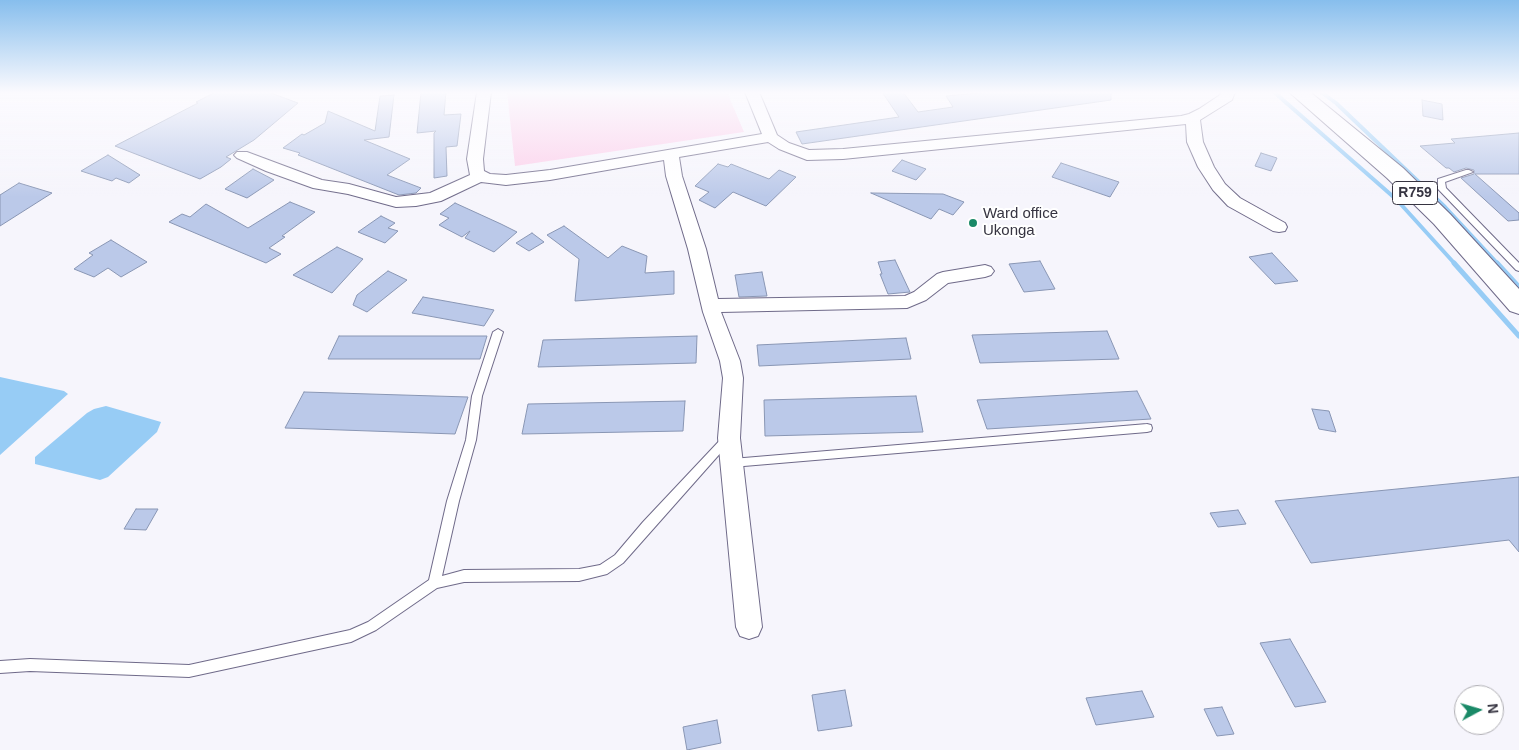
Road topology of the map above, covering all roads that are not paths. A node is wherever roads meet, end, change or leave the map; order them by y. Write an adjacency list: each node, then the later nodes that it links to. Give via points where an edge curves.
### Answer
1 (479, 127): 10 (street, via 475,159 476,172)
2 (767, 127): 6 (street)
3 (1125, 127): 6 (street, via 843,154 807,155)
4 (1194, 127): 11 (street, via 1195,142 1219,187 1234,202)
5 (1340, 127): 14 (main road, R759, via 1395,173 1442,219)
6 (771, 137): 8 (street)
7 (242, 155): 10 (street, via 319,185 349,189 396,202 436,197)
8 (671, 155): 10 (street, via 506,180); 15 (street)
9 (1469, 172): 12 (lane, via 1441,181 1442,188)
10 (481, 176)
11 (1279, 228)
12 (1519, 268)
13 (985, 271): 15 (street, via 943,278 907,302)
14 (1519, 305)
15 (711, 306): 18 (street, via 733,378)
16 (498, 332): 20 (lane, via 477,396 471,440 452,501)
17 (1147, 428): 19 (lane)
18 (729, 438): 19 (street); 20 (lane, via 619,559 603,570 579,575 464,576)
19 (732, 464): 21 (street)
20 (434, 583): 22 (lane, via 372,626 351,636 189,671 30,665)
21 (749, 627)
22 (0, 667)

